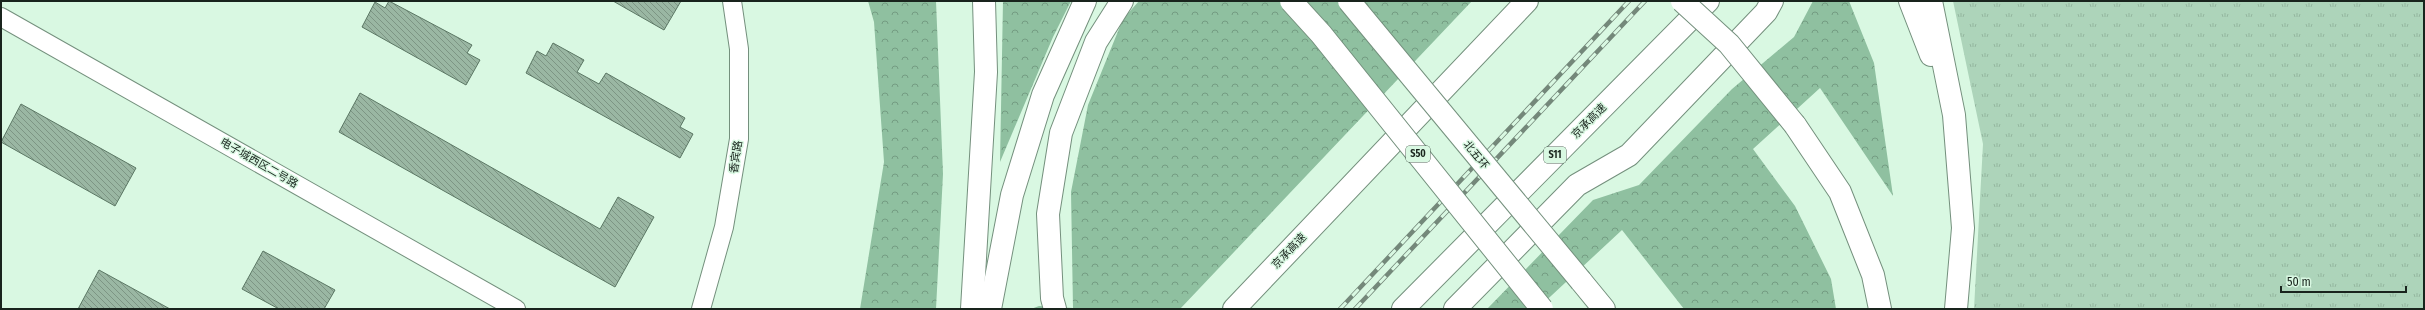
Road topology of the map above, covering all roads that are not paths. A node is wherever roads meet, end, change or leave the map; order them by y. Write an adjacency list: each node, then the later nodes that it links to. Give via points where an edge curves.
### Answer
1 (732, 1): 17 (street, 香宾路, via 739,49 739,139 724,227)
2 (984, 1): 18 (highway, via 986,72)
3 (1084, 1): 19 (highway, via 1043,95 1012,195)
4 (1122, 1): 15 (highway, via 1096,42 1061,133 1048,214)
5 (1291, 1): 23 (highway, S50, bridge, via 1321,34)
6 (1348, 1): 24 (highway, 北五环, bridge)
7 (1527, 1): 20 (highway, 京承高速)
8 (1682, 1): 25 (highway, bridge, via 1729,44 1795,125 1840,192 1873,276)
9 (1708, 1): 21 (highway, 京承高速 / S11)
10 (1772, 1): 22 (highway, via 1766,12 1629,154 1577,185)
11 (1910, 1): 14 (highway)
12 (1931, 1): 14 (highway)
13 (1, 17): 16 (street, 电子城西区二号路)
14 (1954, 114): 26 (highway, via 1963,228)
15 (1054, 303)
16 (516, 309)
17 (701, 309)
18 (972, 309)
19 (990, 309)
20 (1234, 309)
21 (1403, 309)
22 (1455, 309)
23 (1542, 309)
24 (1604, 309)
25 (1880, 309)
26 (1956, 309)

